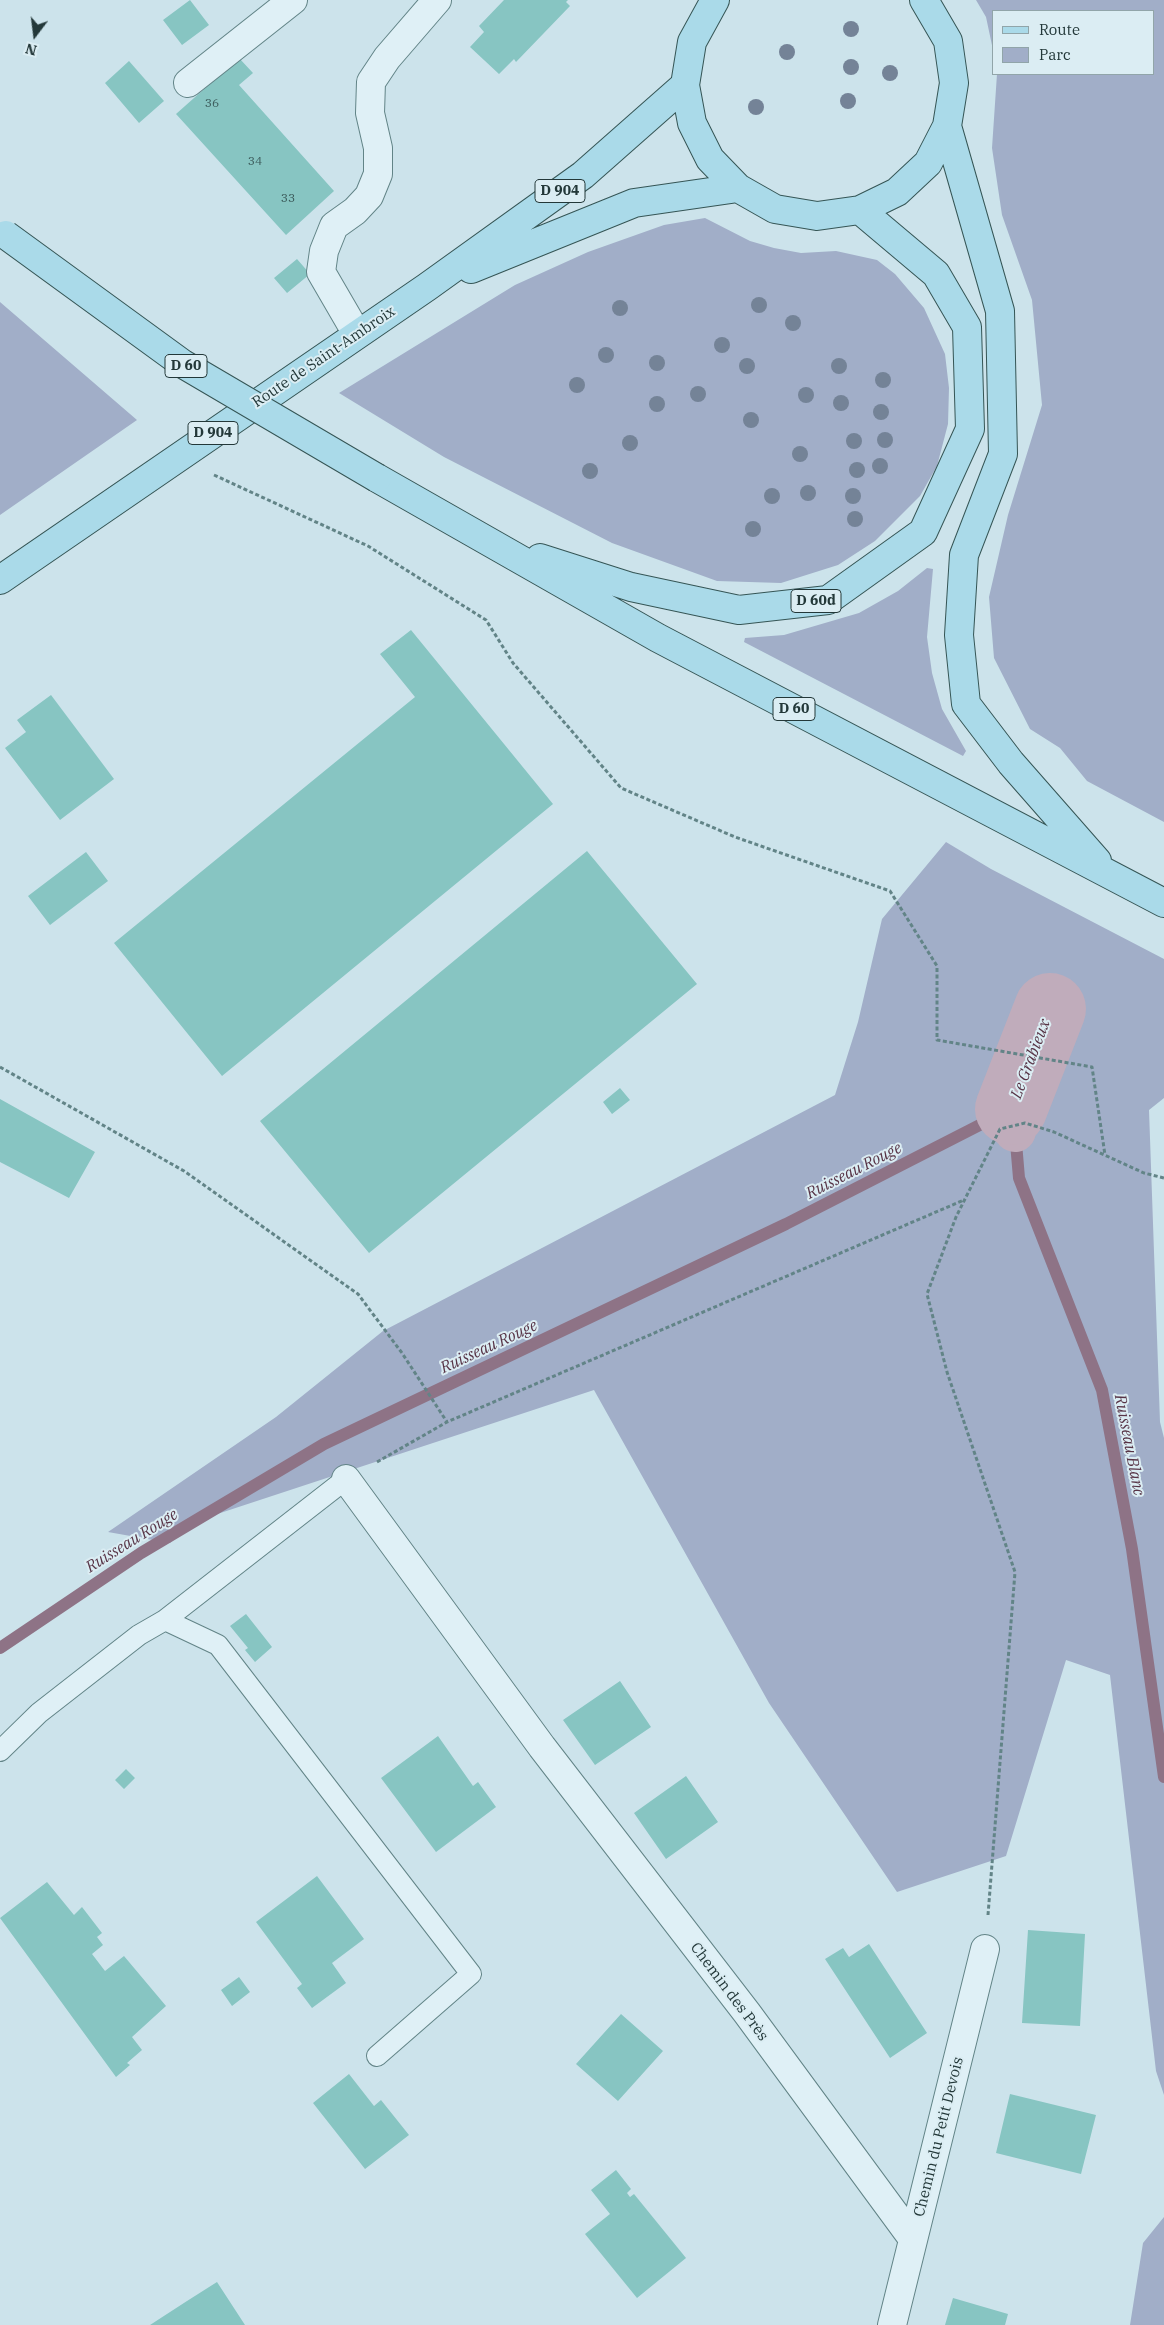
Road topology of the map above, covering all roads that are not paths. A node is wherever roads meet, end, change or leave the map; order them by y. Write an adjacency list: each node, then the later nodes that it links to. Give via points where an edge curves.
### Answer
1 (293, 0): 5 (street)
2 (715, 0): 6 (main road, via 692,42)
3 (924, 0): 7 (main road, via 948,41 954,83)
4 (429, 2): 12 (street, via 371,82 362,106 378,148 378,174 369,196 334,226 324,252 321,272)
5 (188, 83)
6 (685, 85): 8 (main road, via 692,124 710,159); 11 (main road, Route de Saint-Ambroix / D 904, via 583,175)
7 (947, 126): 9 (main road, via 928,163 897,192); 15 (main road, via 1000,311 1003,454 964,555 959,635 966,704 1011,763)
8 (738, 188): 9 (main road, via 775,208 809,215); 11 (main road, Route de Saint-Ambroix / D 904, via 634,203)
9 (860, 210): 13 (main road, D 60d, via 936,274 967,327 970,429 923,532 828,600 739,610 630,587)
10 (3, 232): 13 (main road, D 60, bridge, via 183,364)
11 (427, 287): 12 (main road, Route de Saint-Ambroix / D 904)
12 (356, 334): 14 (main road, Route de Saint-Ambroix / D 904)
13 (483, 540): 15 (main road, D 60, via 658,638)
14 (0, 580)
15 (1108, 873): 16 (main road, D 60)
16 (1164, 903)
17 (346, 1479): 18 (lane); 22 (street, Chemin des Près, via 542,1747 747,2013)
18 (165, 1620): 19 (lane, via 139,1635 39,1713); 21 (lane, via 218,1645 472,1974)
19 (0, 1751)
20 (985, 1949): 22 (street, Chemin du Petit Devois)
21 (377, 2056)
22 (913, 2239): 23 (street, Chemin du Petit Devois)
23 (892, 2325)

